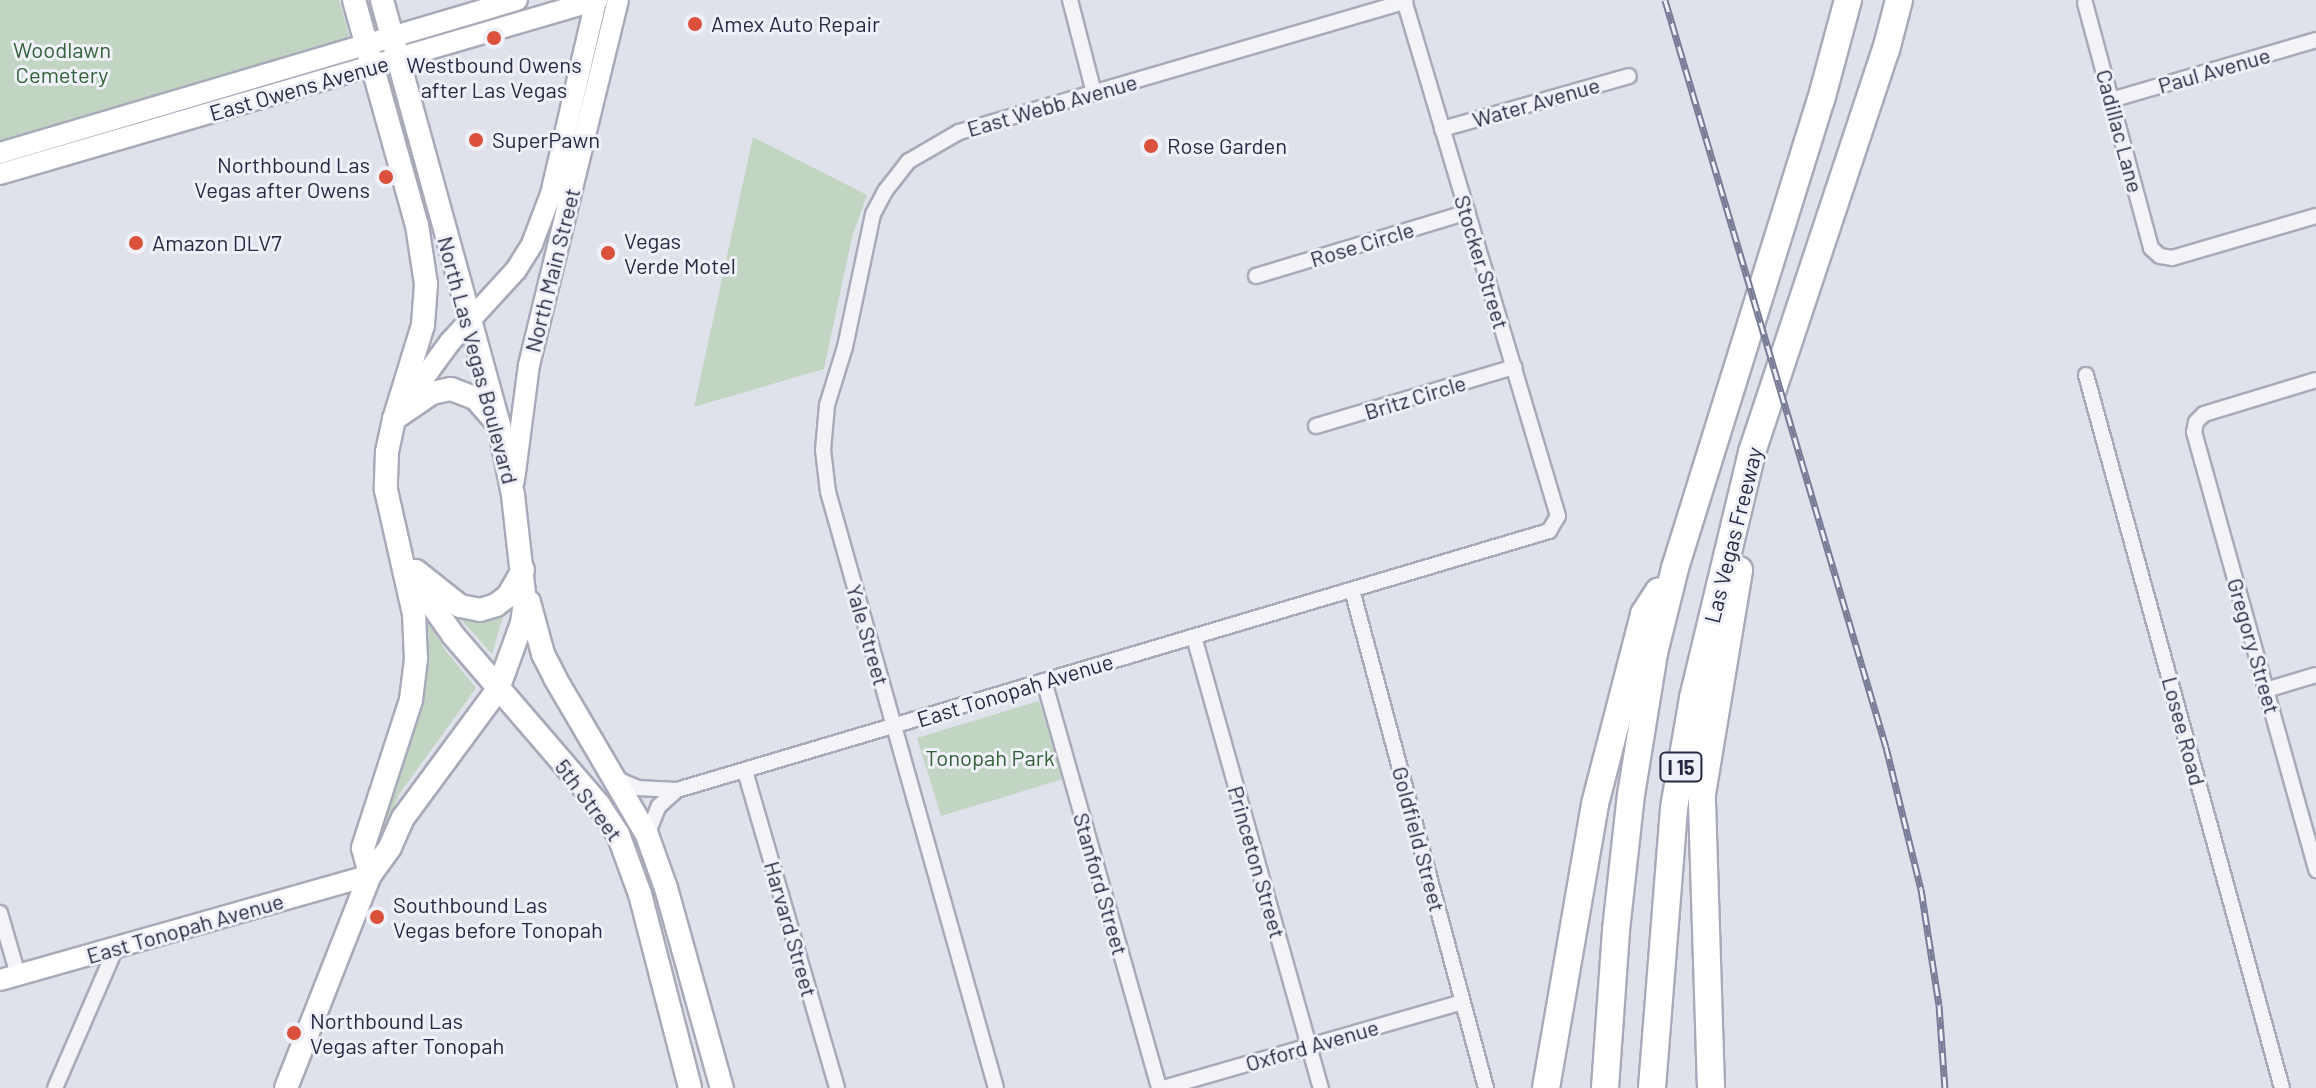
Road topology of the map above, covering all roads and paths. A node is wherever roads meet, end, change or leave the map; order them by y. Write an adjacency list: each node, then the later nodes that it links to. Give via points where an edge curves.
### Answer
1 (354, 0): 13 (main road, North Las Vegas Boulevard)
2 (382, 0): 12 (main road, North Las Vegas Boulevard)
3 (517, 0): 12 (main road, East Owens Avenue)
4 (596, 0): 12 (main road, East Owens Avenue); 24 (main road, North Main Street, via 542,222 516,270)
5 (618, 0): 32 (main road, North Main Street, via 529,365)
6 (1070, 0): 15 (street)
7 (1848, 0): 35 (highway, Las Vegas Freeway / I 15)
8 (1899, 0): 31 (highway, Las Vegas Freeway / I 15)
9 (1404, 1): 15 (street, East Webb Avenue); 17 (street, Stocker Street)
10 (2085, 3): 16 (street, Cadillac Lane)
11 (2316, 40): 16 (street, Paul Avenue)
12 (395, 48): 13 (main road, East Owens Avenue); 24 (main road, North Las Vegas Boulevard)
13 (370, 56): 18 (main road, East Owens Avenue); 19 (main road, East Owens Avenue); 28 (main road, North Las Vegas Boulevard, via 426,273 423,325)
14 (1629, 76): 17 (street, Water Avenue)
15 (1094, 93): 20 (street, East Webb Avenue, via 959,132 920,153)
16 (2111, 100): 22 (street, Cadillac Lane, via 2151,248 2160,256 2172,258)
17 (1442, 129): 21 (street, Stocker Street)
18 (0, 153)
19 (0, 174)
20 (893, 180): 43 (street, Yale Street, via 871,225 845,347 829,395 823,450 828,492)
21 (1468, 212): 23 (street, Rose Circle); 25 (street, Stocker Street)
22 (2316, 216)
23 (1256, 276)
24 (468, 321): 28 (main road, North Main Street); 29 (main road, North Las Vegas Boulevard)
25 (1514, 367): 30 (street, Britz Circle); 33 (street, Stocker Street, via 1558,516)
26 (2086, 375): 70 (street, Losee Road)
27 (2316, 380): 42 (street, Gregory Street, via 2204,414 2194,432)
28 (394, 419): 29 (main road, via 432,393 451,389 475,398); 34 (main road, North Las Vegas Boulevard, via 386,490)
29 (499, 425): 32 (main road, North Las Vegas Boulevard)
30 (1316, 426)
31 (1752, 452): 68 (highway, Las Vegas Freeway / I 15, via 1693,698 1674,808); 69 (highway, via 1733,624 1702,794)
32 (513, 495): 36 (main road, North Las Vegas Boulevard)
33 (1555, 525): 37 (street, East Tonopah Avenue)
34 (400, 557): 36 (main road, via 469,610 496,605 508,596); 41 (main road, 5th Street, via 435,612); 49 (main road, North Las Vegas Boulevard, via 414,614 416,659 411,700 363,848)
35 (1675, 568): 66 (highway, via 1644,614 1595,804); 67 (highway, Las Vegas Freeway / I 15, via 1654,653 1631,795)
36 (523, 570): 41 (main road, North Las Vegas Boulevard, via 522,623); 45 (main road, 5th Street, via 543,654)
37 (1352, 590): 38 (street, East Tonopah Avenue); 53 (street, Goldfield Street)
38 (1194, 637): 40 (street, East Tonopah Avenue); 56 (street, Princeton Street)
39 (2316, 675): 42 (street)
40 (1044, 681): 43 (street, East Tonopah Avenue); 63 (street, Stanford Street)
41 (498, 689): 49 (main road, North Las Vegas Boulevard, via 403,818); 54 (main road, 5th Street, via 618,834 640,894)
42 (2266, 690): 48 (street, Gregory Street)
43 (894, 727): 44 (street, East Tonopah Avenue); 62 (street, Yale Street)
44 (745, 771): 46 (street, East Tonopah Avenue); 61 (street, Harvard Street)
45 (615, 778): 46 (street, East Tonopah Avenue, via 637,788); 47 (main road, 5th Street)
46 (677, 790): 47 (street, via 659,806)
47 (647, 835): 55 (main road, 5th Street)
48 (2316, 870)
49 (370, 875): 51 (main road, East Tonopah Avenue); 58 (main road, North Las Vegas Boulevard)
50 (0, 913): 52 (street)
51 (116, 948): 52 (main road, East Tonopah Avenue); 57 (street)
52 (9, 977)
53 (1462, 1002): 56 (street, Oxford Avenue); 65 (street, Goldfield Street)
54 (673, 1024): 55 (main road); 59 (main road, 5th Street)
55 (707, 1034): 60 (main road, 5th Street)
56 (1309, 1045): 63 (street, Oxford Avenue); 64 (street, Princeton Street)
57 (55, 1088)
58 (286, 1088)
59 (690, 1088)
60 (722, 1088)
61 (837, 1088)
62 (996, 1088)
63 (1161, 1088)
64 (1321, 1088)
65 (1486, 1088)
66 (1546, 1088)
67 (1605, 1088)
68 (1652, 1088)
69 (1711, 1088)
70 (2282, 1088)

